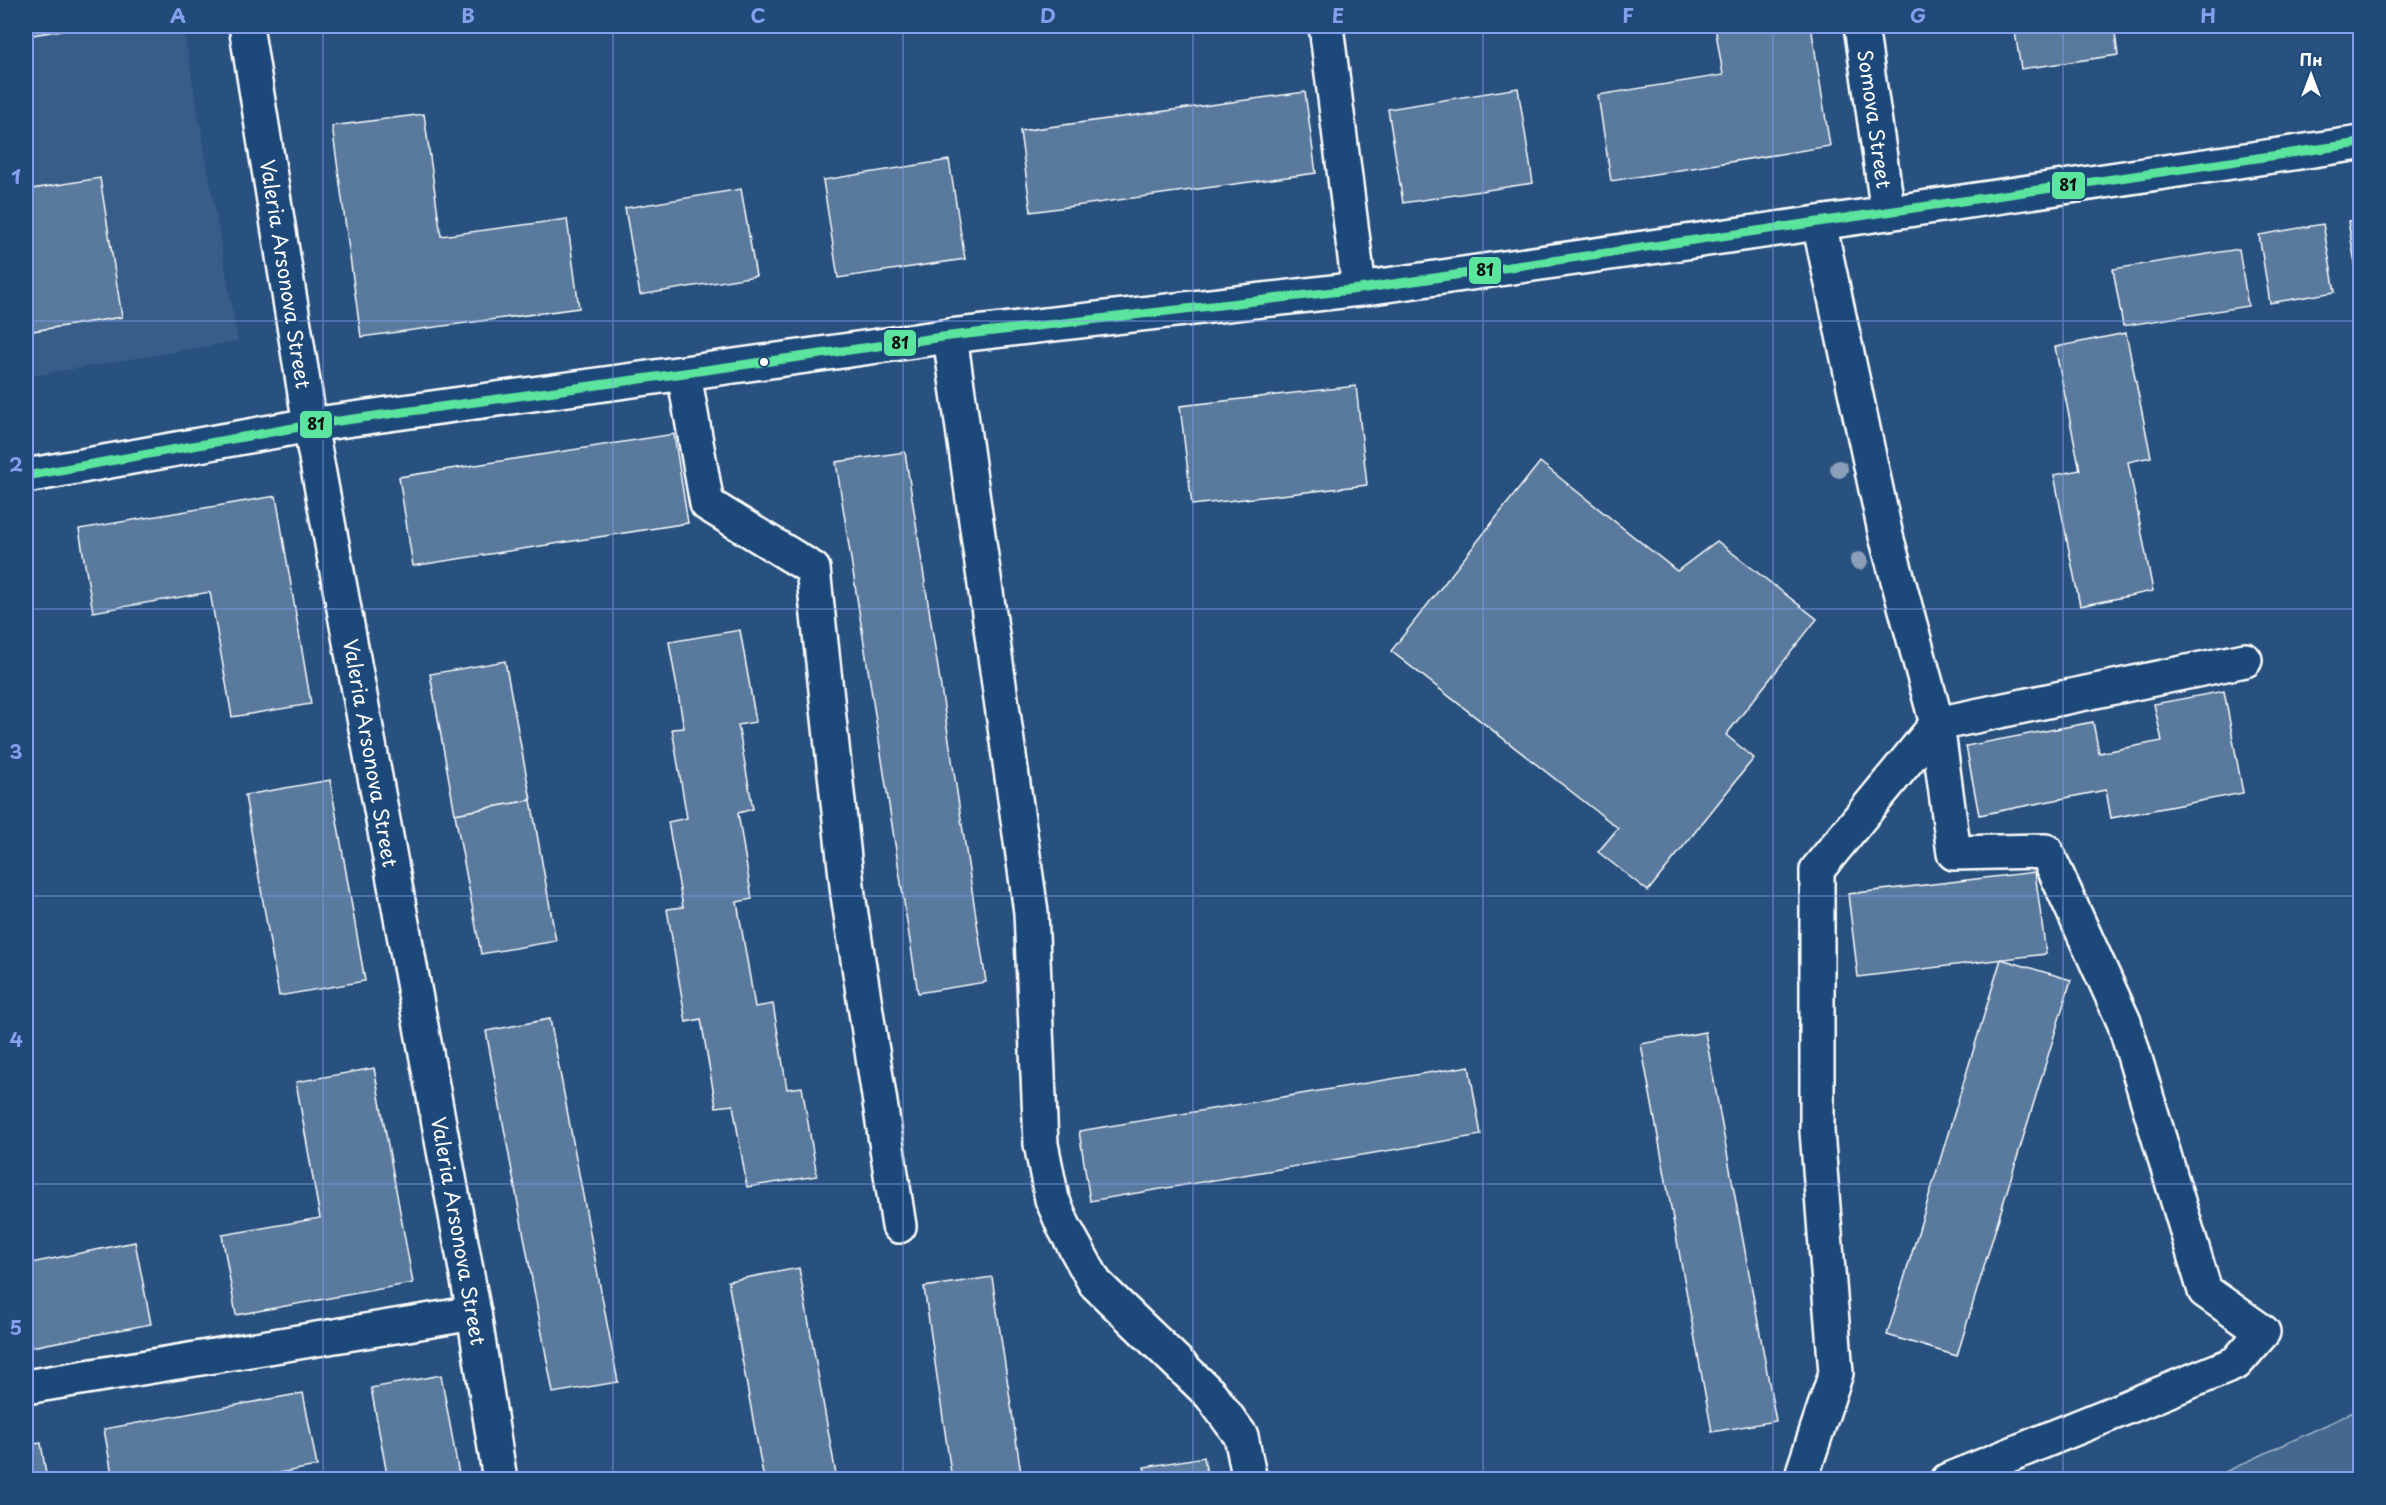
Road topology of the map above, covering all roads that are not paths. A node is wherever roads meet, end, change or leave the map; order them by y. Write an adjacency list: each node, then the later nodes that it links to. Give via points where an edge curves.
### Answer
1 (246, 26): 10 (street, Valeria Arsonova Street)
2 (1326, 26): 7 (street)
3 (1862, 26): 5 (street, Somova Street)
4 (2361, 143): 5 (street)
5 (1888, 213): 6 (street)
6 (1819, 223): 7 (street); 13 (street, via 1886,536)
7 (1359, 289): 8 (street)
8 (950, 336): 9 (street); 18 (street, via 1030,912 1041,1144 1052,1199 1095,1283 1211,1395 1241,1436)
9 (684, 374): 10 (street); 14 (street, via 707,504 813,569 848,895)
10 (310, 425): 11 (street); 15 (street, Valeria Arsonova Street)
11 (26, 476)
12 (2245, 660): 13 (street)
13 (1937, 724): 19 (street, via 1817,870 1817,1131 1836,1373); 20 (street, via 1954,853 2046,851 2124,1022 2205,1291 2263,1332 2236,1363)
14 (900, 1226)
15 (474, 1313): 16 (street); 17 (street, Valeria Arsonova Street)
16 (26, 1387)
17 (500, 1479)
18 (1250, 1479)
19 (1802, 1479)
20 (1948, 1479)

